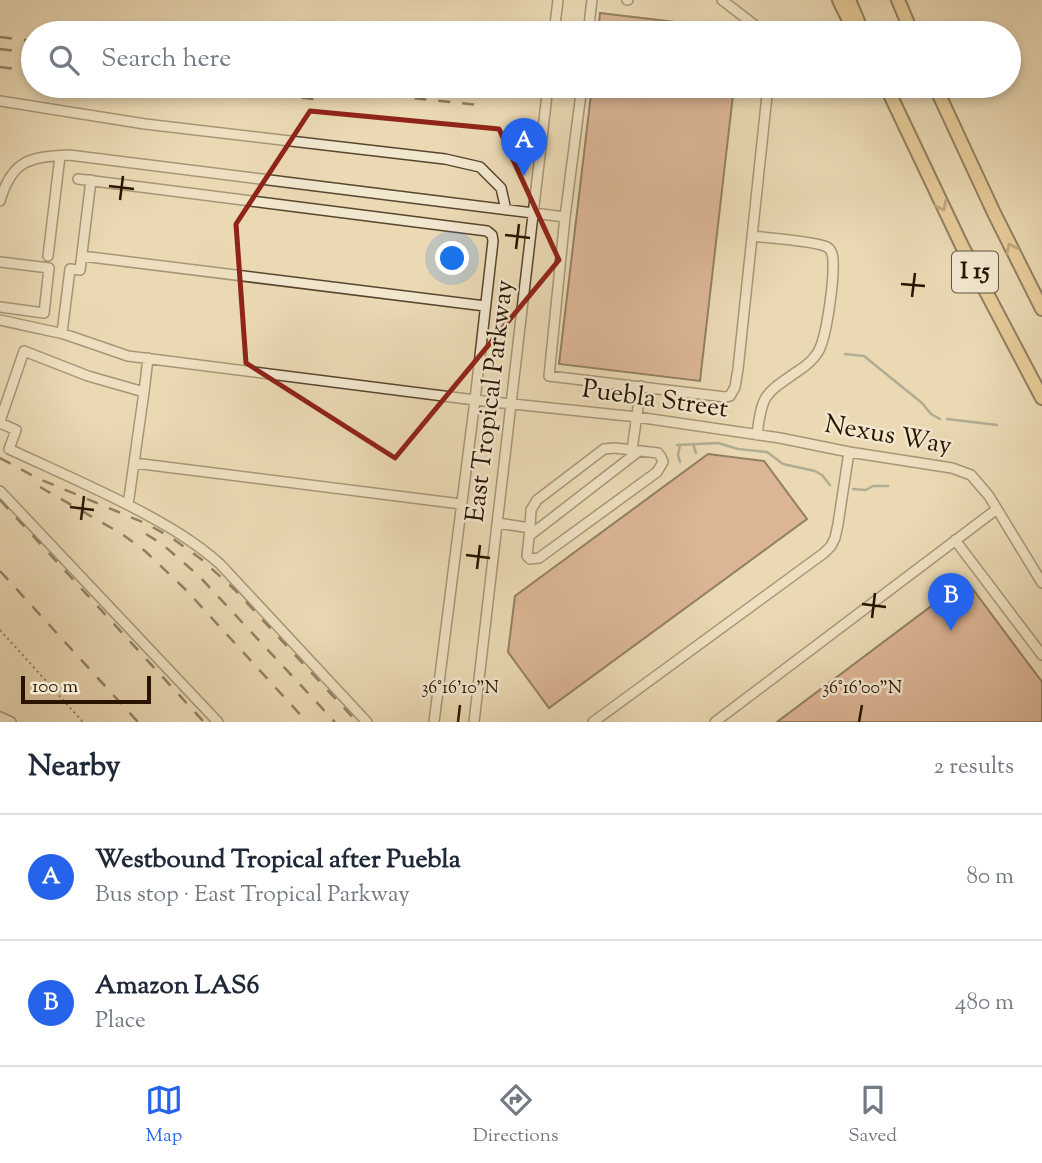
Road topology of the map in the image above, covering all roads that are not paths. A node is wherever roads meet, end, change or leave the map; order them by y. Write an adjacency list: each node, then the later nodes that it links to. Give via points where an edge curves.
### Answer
1 (558, 0): 7 (street)
2 (592, 0): 8 (street)
3 (722, 0): 9 (street)
4 (839, 0): 10 (highway)
5 (849, 0): 11 (highway)
6 (898, 0): 12 (highway)
7 (555, 21)
8 (589, 21)
9 (749, 21)
10 (849, 21)
11 (858, 21)
12 (907, 21)
13 (547, 98): 26 (street, East Tropical Parkway)
14 (580, 98): 27 (street)
15 (767, 98): 28 (street)
16 (890, 98): 40 (highway, I 15, one-way to 40)
17 (940, 98): 34 (highway, I 15, one-way to 17)
18 (0, 101): 25 (street, via 145,124 445,159 480,167 501,188)
19 (60, 156): 20 (street, via 44,156); 25 (street); 29 (street)
20 (14, 170): 21 (street); 24 (street)
21 (0, 172)
22 (78, 179): 23 (street)
23 (91, 180): 30 (street); 32 (street, via 487,231 493,241)
24 (0, 201)
25 (506, 210): 26 (street)
26 (534, 213): 27 (street); 42 (street, East Tropical Parkway)
27 (565, 217): 38 (street, via 549,376)
28 (752, 236): 38 (street, via 738,369 730,396); 45 (street, via 827,247 834,261 818,352 809,364 770,391 759,413)
29 (48, 256)
30 (82, 256): 32 (street); 36 (street, via 80,270 70,269)
31 (0, 262): 33 (street, via 49,268 44,313)
32 (485, 306): 41 (street)
33 (0, 307)
34 (1042, 309)
35 (0, 320): 36 (street, Puebla Street)
36 (62, 333): 37 (street, Puebla Street, via 128,356)
37 (148, 358): 39 (street); 41 (street, Puebla Street)
38 (641, 386): 43 (street)
39 (144, 392): 44 (street, via 24,351); 49 (street)
40 (1042, 398)
41 (475, 400): 42 (street, Puebla Street); 51 (street)
42 (512, 403): 43 (street, Puebla Street); 54 (street, East Tropical Parkway)
43 (637, 416): 45 (street, Puebla Street); 47 (street)
44 (0, 422): 52 (street, via 16,430 9,449)
45 (757, 435): 46 (street, Puebla Street)
46 (793, 441): 48 (street, Nexus Way)
47 (636, 450): 55 (street); 55 (street, via 604,449 537,499); 55 (street, via 658,453 663,462 657,472 539,558 527,556)
48 (849, 452): 53 (street, Nexus Way, via 961,471 971,475); 65 (street, via 831,546)
49 (134, 463): 51 (street); 52 (street)
50 (0, 491): 61 (street)
51 (461, 504): 63 (street)
52 (128, 505): 62 (street, via 183,535 220,564)
53 (997, 509): 56 (street); 57 (street, Nexus Way)
54 (498, 523): 55 (street); 64 (street, East Tropical Parkway)
55 (529, 532)
56 (955, 540): 58 (street); 66 (street)
57 (1042, 583)
58 (1042, 655)
59 (0, 717): 60 (street)
60 (11, 722)
61 (218, 722)
62 (367, 722)
63 (434, 722)
64 (474, 722)
65 (593, 722)
66 (715, 722)

